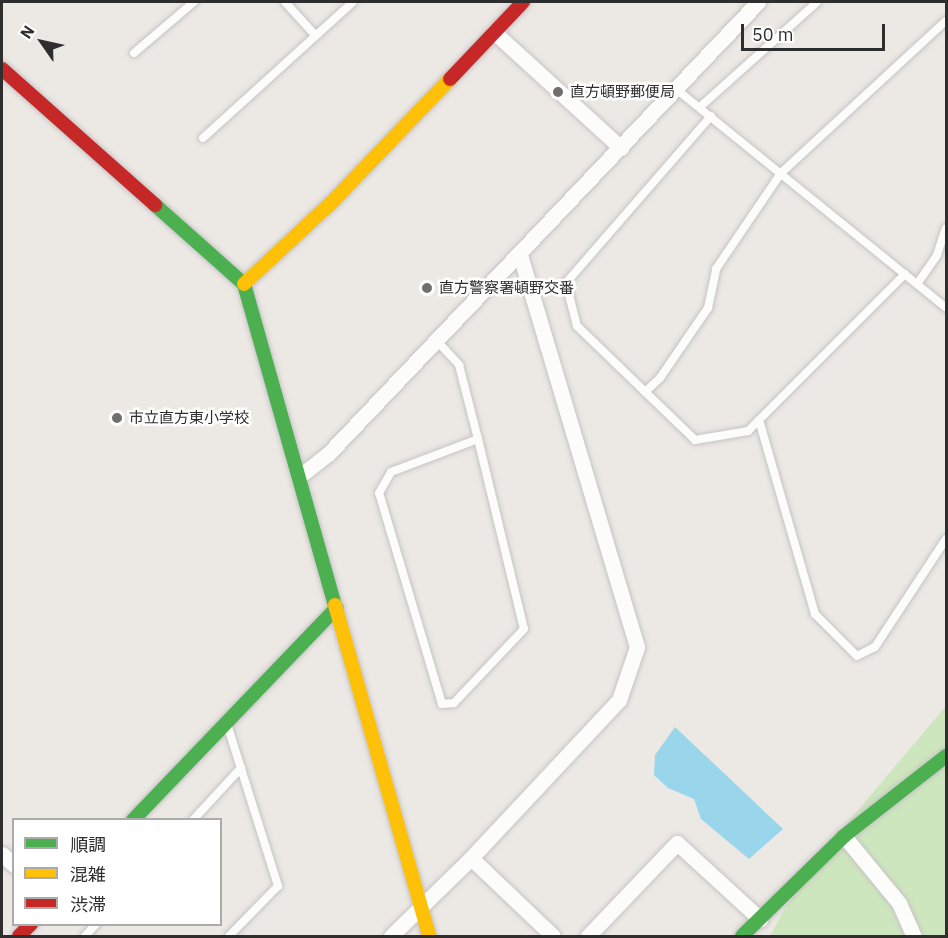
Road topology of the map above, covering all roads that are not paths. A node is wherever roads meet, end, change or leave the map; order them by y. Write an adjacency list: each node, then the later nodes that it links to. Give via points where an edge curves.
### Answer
1 (194, 2): 10 (lane)
2 (285, 2): 9 (lane)
3 (353, 2): 9 (lane)
4 (523, 2): 8 (street)
5 (758, 2): 12 (street)
6 (817, 2): 13 (lane)
7 (946, 21): 17 (lane)
8 (494, 32): 16 (street); 21 (street, via 331,203)
9 (315, 35): 15 (lane)
10 (134, 53)
11 (4, 77): 21 (street)
12 (676, 88): 13 (lane); 16 (street)
13 (699, 107): 14 (lane)
14 (711, 116): 17 (lane); 25 (lane, via 566,283 577,326)
15 (203, 138)
16 (621, 148): 19 (street)
17 (781, 173): 20 (lane); 25 (lane, via 716,269 708,308 660,378)
18 (946, 228): 22 (lane, via 937,255)
19 (520, 255): 24 (street); 37 (street, via 637,647 619,700)
20 (905, 274): 22 (lane); 26 (lane)
21 (244, 284): 28 (street)
22 (917, 284): 23 (lane)
23 (946, 308)
24 (437, 341): 27 (lane, via 459,365); 28 (street, via 328,454)
25 (645, 392): 26 (lane, via 695,440 748,431)
26 (759, 420): 29 (lane, via 815,614 857,656 875,647)
27 (478, 439): 27 (lane, via 524,629 454,703 441,704 379,493 392,472)
28 (301, 476): 30 (street)
29 (946, 539)
30 (336, 608): 31 (street); 38 (street)
31 (226, 723): 33 (lane); 34 (street)
32 (946, 756): 36 (street)
33 (240, 768): 35 (lane); 40 (lane, via 278,886)
34 (134, 818)
35 (194, 818)
36 (844, 836): 39 (street); 46 (street, via 899,903)
37 (471, 858): 38 (street); 43 (street)
38 (420, 906): 41 (street); 42 (street)
39 (760, 919): 44 (street, via 677,843); 45 (street)
40 (229, 936)
41 (392, 936)
42 (429, 936)
43 (552, 936)
44 (588, 936)
45 (742, 936)
46 (914, 936)

